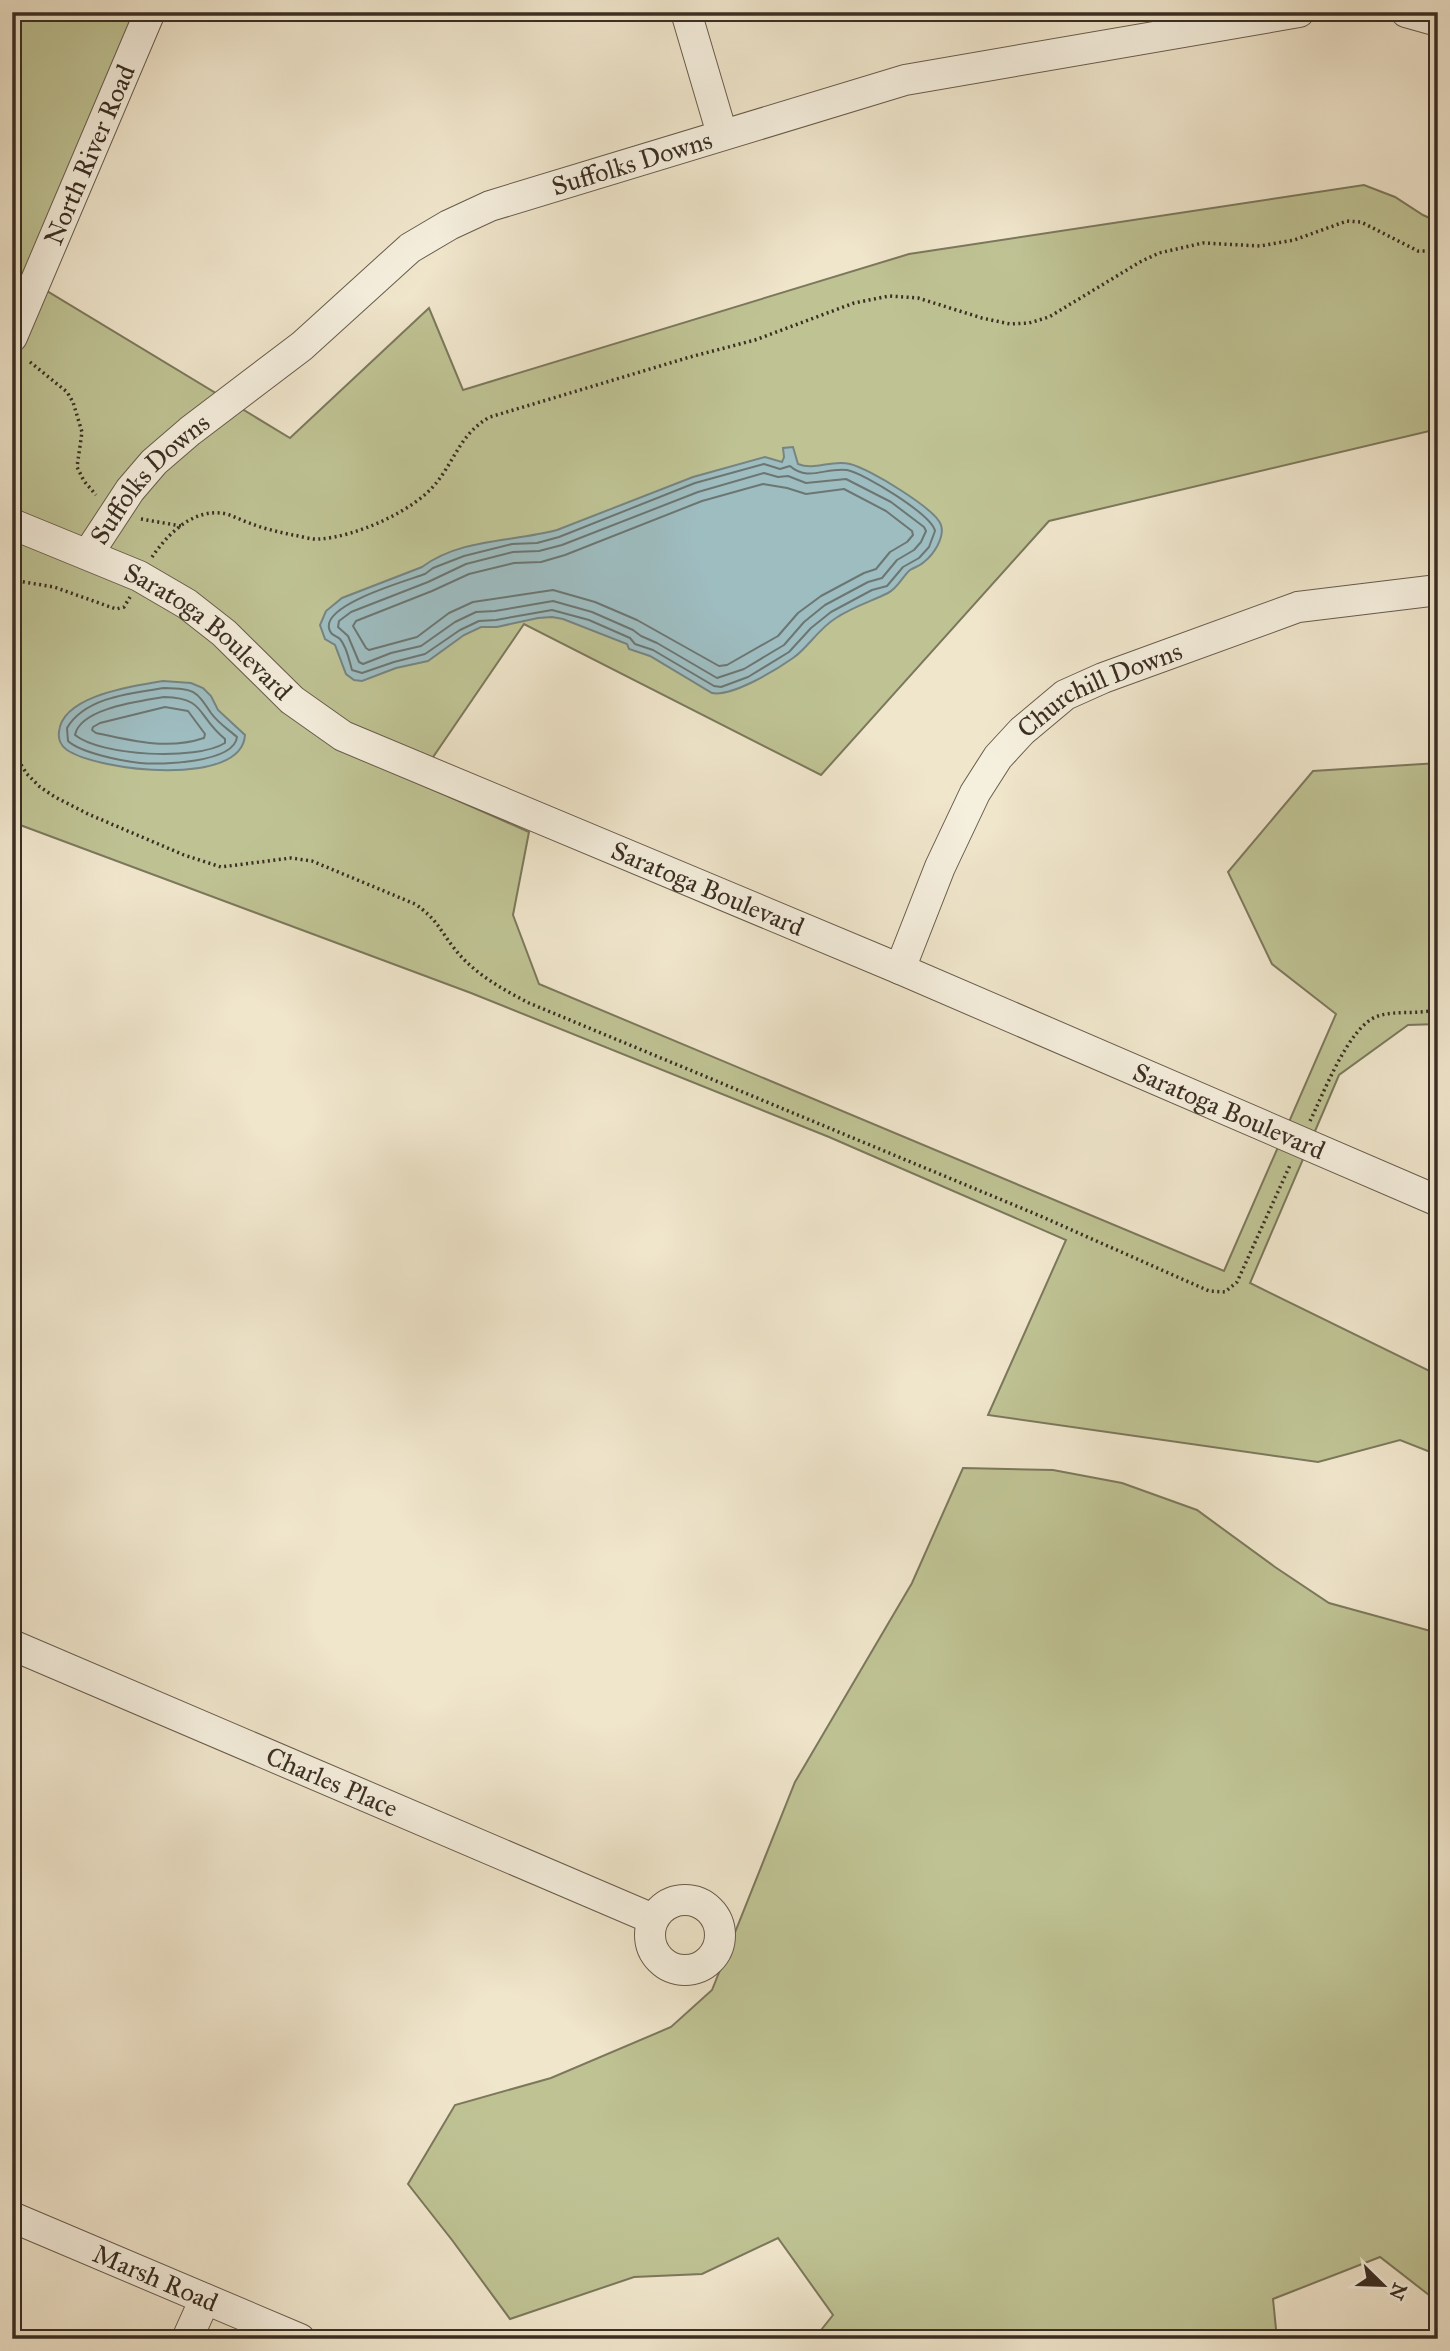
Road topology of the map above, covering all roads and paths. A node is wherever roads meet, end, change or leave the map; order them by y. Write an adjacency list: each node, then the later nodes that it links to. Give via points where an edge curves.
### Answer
1 (150, 12): 8 (street, North River Road)
2 (686, 12): 6 (street)
3 (1299, 12): 6 (street, Suffolks Downs, via 905,80)
4 (1405, 12): 5 (street)
5 (1438, 21)
6 (722, 134): 10 (street, Suffolks Downs, via 490,206 429,236 302,346 155,461)
7 (1438, 251): 12 (path, via 1418,251 1361,222 1347,221 1260,246 1203,243 1159,253 1049,317 1029,323 982,318 918,298 889,296 854,303 755,340 490,417 474,426 428,493 388,518 344,535 317,540 221,513)
8 (12, 337)
9 (30, 362): 10 (path, via 73,402 82,432 77,467)
10 (114, 513): 12 (path); 13 (street, Suffolks Downs)
11 (12, 524): 13 (street, Saratoga Boulevard)
12 (181, 526): 14 (path)
13 (88, 554): 14 (street, Saratoga Boulevard)
14 (139, 576): 15 (path, via 124,607 116,609 54,587); 18 (street, Saratoga Boulevard, via 224,633 292,700 343,736)
15 (12, 580)
16 (1438, 590): 18 (street, Churchill Downs, via 1298,607 1065,695 998,757 975,793)
17 (12, 751): 20 (path, via 27,774 55,797 197,860 221,867 291,858 312,861 415,904 430,913 455,950 476,970 529,1003 1038,1215 1209,1292 1225,1292 1237,1282)
18 (900, 969): 20 (street, Saratoga Boulevard)
19 (1438, 1009): 20 (path, via 1378,1016 1367,1022 1343,1054)
20 (1301, 1141): 21 (street, Saratoga Boulevard)
21 (1438, 1201)
22 (12, 1645): 23 (street, Charles Place)
23 (653, 1919)
24 (12, 2217): 25 (street, Marsh Road)
25 (205, 2299): 26 (street); 27 (street, Marsh Road)
26 (187, 2339)
27 (300, 2339)

